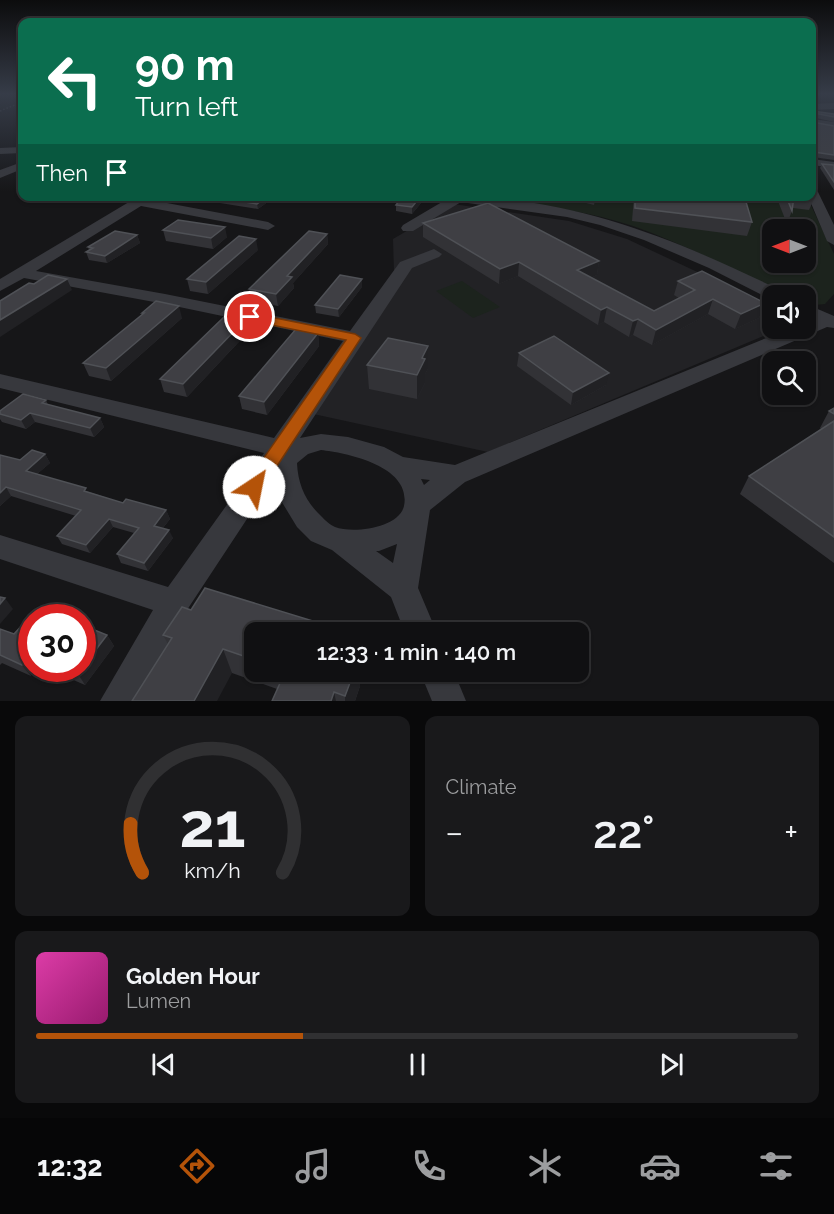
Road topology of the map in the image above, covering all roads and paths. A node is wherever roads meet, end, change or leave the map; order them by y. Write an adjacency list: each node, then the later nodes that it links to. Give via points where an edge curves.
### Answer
1 (18, 150): 2 (street)
2 (0, 151)
3 (816, 163): 4 (street)
4 (834, 165)
5 (18, 168): 6 (street)
6 (0, 174)
7 (816, 198): 13 (street)
8 (141, 201): 19 (street)
9 (151, 201): 12 (street)
10 (448, 201): 16 (street)
11 (482, 201): 21 (street, via 604,222 656,239)
12 (183, 210): 14 (street); 15 (street)
13 (830, 221): 17 (street)
14 (177, 224)
15 (268, 226)
16 (408, 228)
17 (834, 241)
18 (434, 254): 24 (street, via 406,265)
19 (21, 273): 20 (street); 24 (street)
20 (0, 285)
21 (762, 289)
22 (816, 314): 23 (street)
23 (831, 321): 29 (street)
24 (355, 338): 27 (street)
25 (0, 381): 27 (street)
26 (321, 442): 27 (street); 28 (street, via 369,451); 30 (street, via 291,453 285,460)
27 (280, 448): 30 (street); 35 (street)
28 (400, 466): 29 (street); 31 (street, via 409,476)
29 (456, 475): 31 (street)
30 (284, 477): 32 (street, via 299,511 319,532)
31 (417, 507): 32 (street, via 408,523 392,533 375,540); 34 (street)
32 (341, 541): 34 (street)
33 (0, 547): 35 (street)
34 (403, 588): 36 (street)
35 (174, 603): 38 (street)
36 (417, 622)
37 (441, 682): 39 (street)
38 (117, 701)
39 (449, 701)

